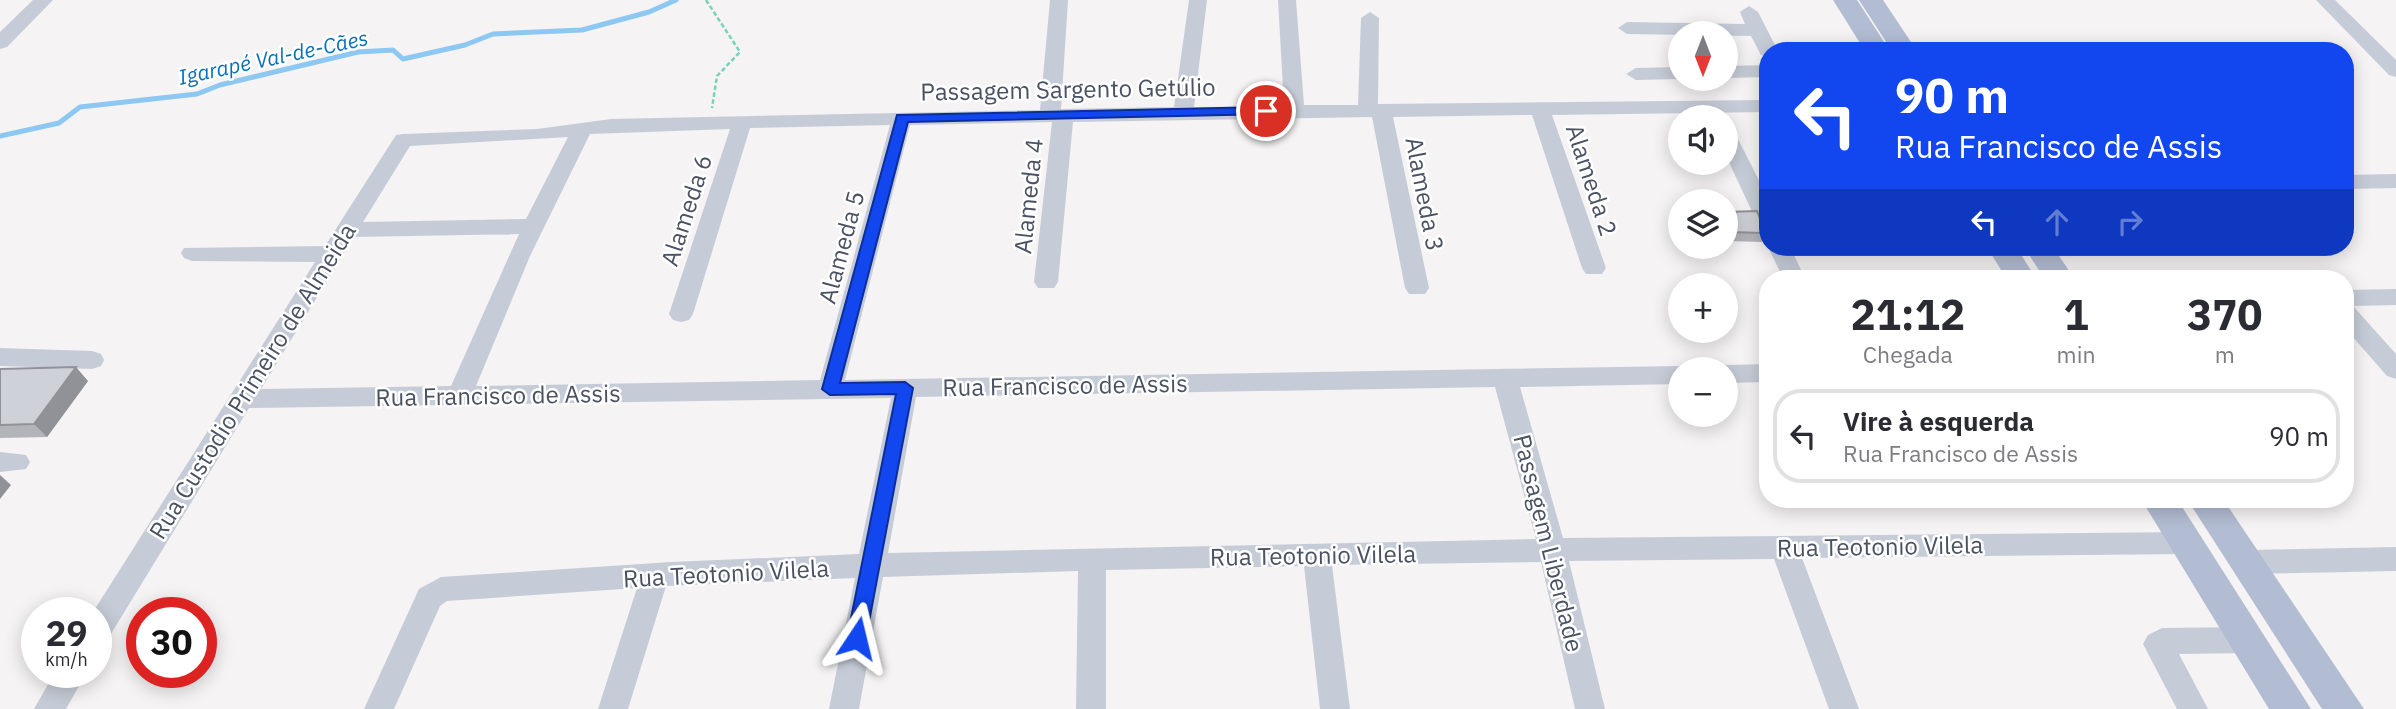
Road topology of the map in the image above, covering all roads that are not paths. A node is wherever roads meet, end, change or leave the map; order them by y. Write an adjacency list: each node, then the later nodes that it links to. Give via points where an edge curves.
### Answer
1 (44, 0): 15 (street)
2 (1059, 0): 29 (street, Alameda 4)
3 (1198, 0): 28 (street)
4 (1287, 0): 26 (street)
5 (1845, 0): 13 (main road)
6 (1871, 0): 14 (main road)
7 (2328, 3): 16 (street)
8 (1749, 12): 11 (street)
9 (1370, 18): 27 (street, Alameda 3)
10 (1627, 28): 11 (street)
11 (1757, 30): 12 (street)
12 (1763, 42)
13 (1872, 42)
14 (1899, 42)
15 (0, 43)
16 (2387, 53): 18 (street)
17 (1759, 71): 19 (street)
18 (2396, 71)
19 (1738, 72)
20 (1668, 73): 21 (street)
21 (1636, 74)
22 (1738, 106): 23 (street, Passagem Sargento Getúlio)
23 (1759, 106)
24 (1540, 108): 25 (street, Passagem Sargento Getúlio); 27 (street, Passagem Sargento Getúlio); 42 (street, Alameda 2)
25 (1668, 110)
26 (1294, 111): 27 (street, Passagem Sargento Getúlio); 28 (street, Passagem Sargento Getúlio)
27 (1375, 111): 44 (street, Alameda 3)
28 (1183, 113): 29 (street, Passagem Sargento Getúlio)
29 (1056, 115): 30 (street, Passagem Sargento Getúlio); 43 (street, Alameda 4)
30 (902, 118): 31 (street, Passagem Sargento Getúlio); 57 (street, Alameda 5)
31 (742, 122): 32 (street, Passagem Sargento Getúlio); 47 (street, Alameda 6)
32 (583, 127): 33 (street, Passagem Sargento Getúlio, via 537,135); 38 (street)
33 (413, 138): 39 (street, Rua Custodio Primeiro de Almeida, via 398,145)
34 (1738, 160): 37 (street)
35 (2396, 181): 36 (street)
36 (2354, 182)
37 (1759, 203)
38 (534, 226): 39 (street); 58 (street)
39 (345, 230): 41 (street, Rua Custodio Primeiro de Almeida)
40 (192, 253): 41 (street)
41 (330, 254): 59 (street, Rua Custodio Primeiro de Almeida)
42 (1594, 268)
43 (1046, 282)
44 (1416, 288)
45 (2396, 297): 46 (street)
46 (2354, 298)
47 (681, 314)
48 (2354, 322): 51 (street)
49 (0, 357): 50 (street)
50 (92, 360)
51 (2396, 370)
52 (1759, 373): 53 (street)
53 (1738, 374)
54 (1668, 375): 55 (street, Rua Francisco de Assis)
55 (1505, 378): 56 (street, Rua Francisco de Assis); 64 (street, Passagem Liberdade)
56 (905, 388): 57 (street, Rua Francisco de Assis); 69 (street)
57 (830, 389): 58 (street, Rua Francisco de Assis)
58 (459, 396): 59 (street, Rua Francisco de Assis)
59 (240, 399): 71 (street, Rua Custodio Primeiro de Almeida)
60 (2164, 508): 62 (main road)
61 (2210, 508): 68 (main road)
62 (2186, 543): 63 (street, Rua Teotonio Vilela); 72 (main road)
63 (1784, 547): 64 (street, Rua Teotonio Vilela); 81 (street)
64 (1552, 548): 65 (street, Rua Teotonio Vilela); 80 (street, Passagem Liberdade)
65 (1317, 555): 66 (street, Rua Teotonio Vilela); 79 (street)
66 (1092, 559): 69 (street, Rua Teotonio Vilela); 78 (street)
67 (2396, 559): 68 (street)
68 (2246, 562): 84 (main road)
69 (869, 566): 70 (street, Rua Teotonio Vilela); 77 (street)
70 (654, 576): 75 (street, Rua Teotonio Vilela, via 441,589 429,598); 76 (street)
71 (112, 607)
72 (2249, 640): 82 (street, via 2162,640 2158,644); 83 (main road)
73 (62, 688): 74 (street)
74 (49, 709)
75 (379, 709)
76 (613, 709)
77 (844, 709)
78 (1091, 709)
79 (1335, 709)
80 (1590, 709)
81 (1844, 709)
82 (2193, 709)
83 (2291, 709)
84 (2344, 709)

